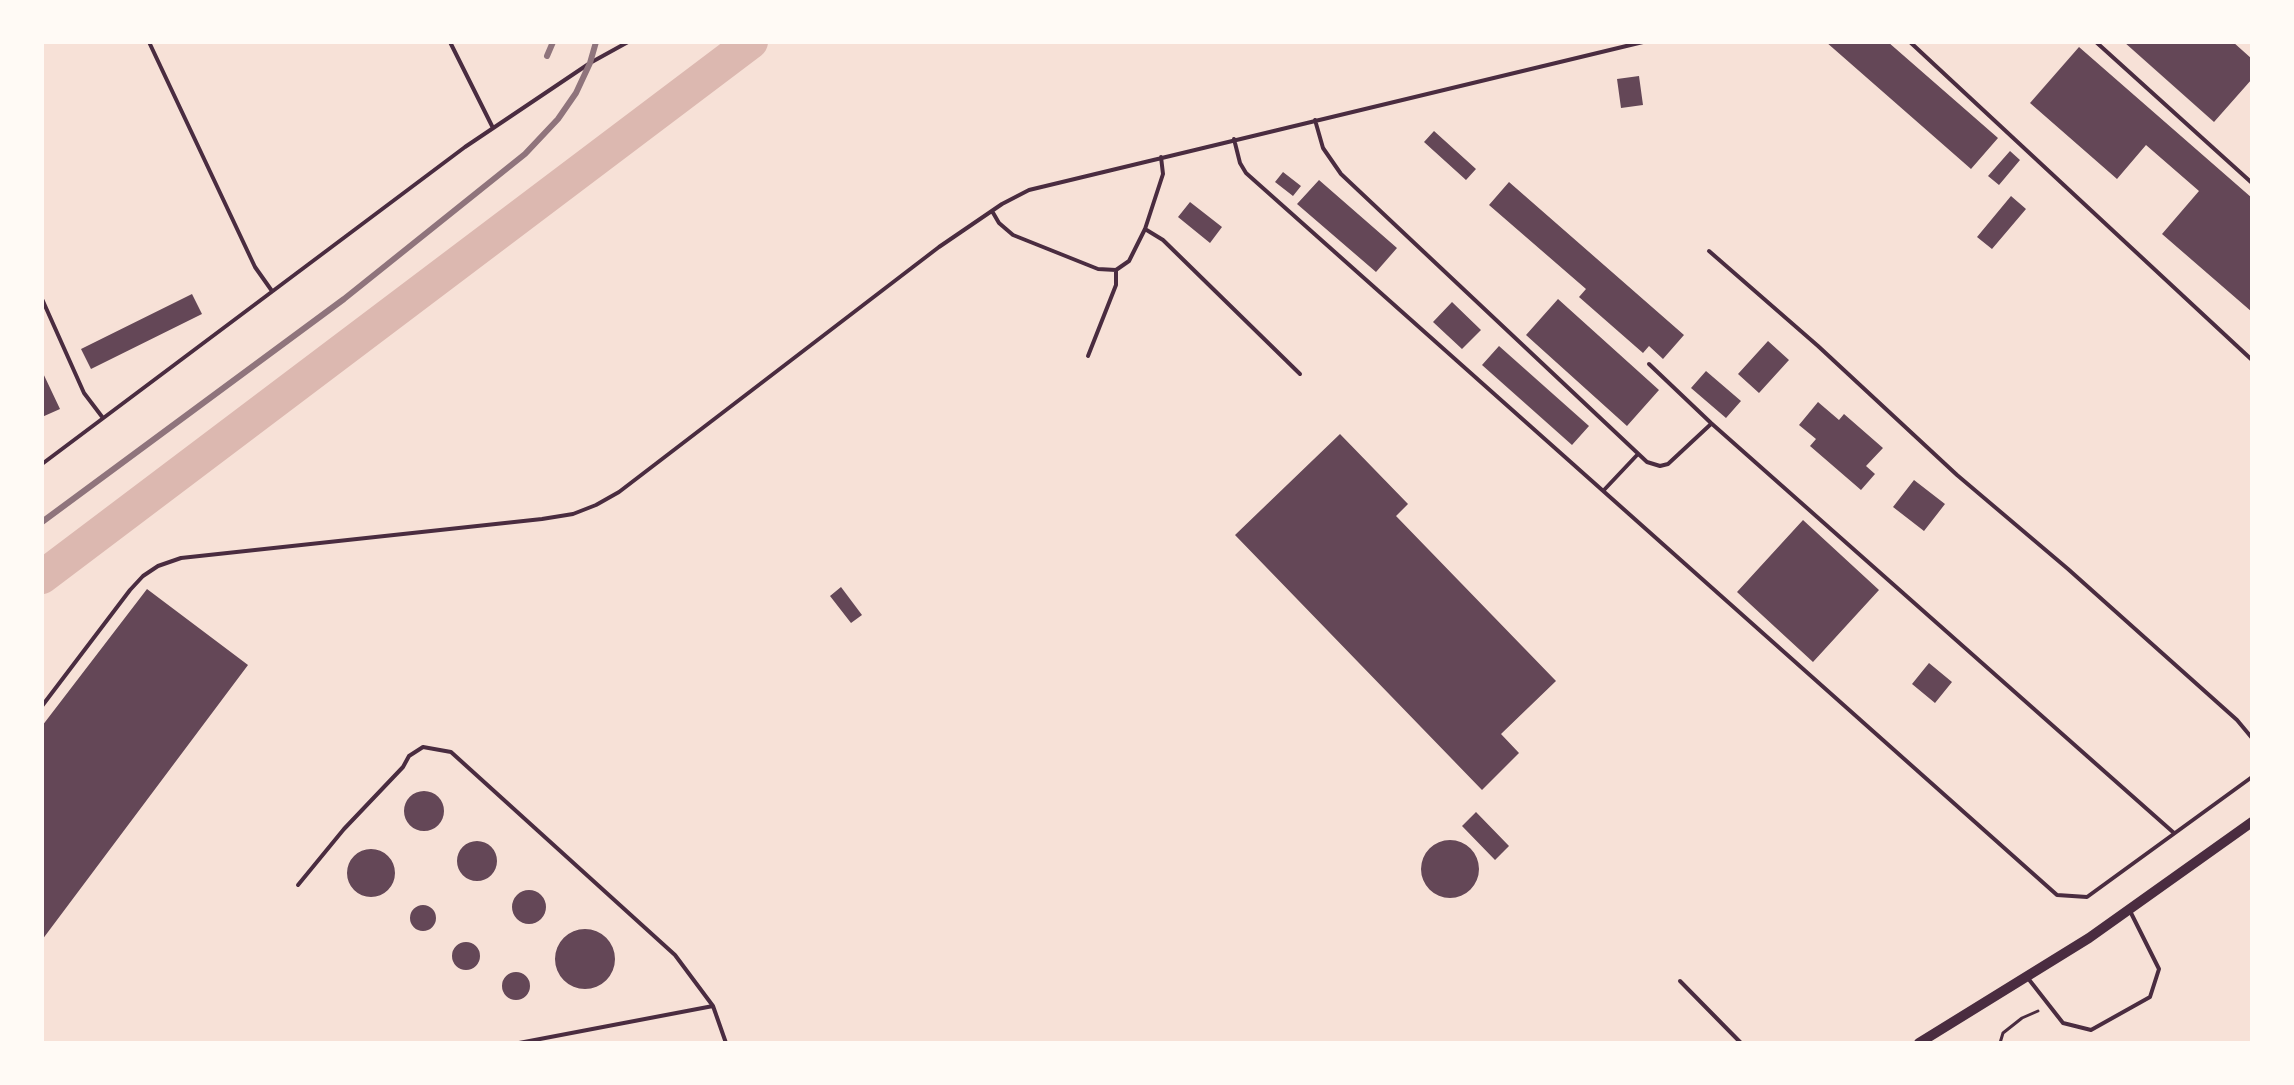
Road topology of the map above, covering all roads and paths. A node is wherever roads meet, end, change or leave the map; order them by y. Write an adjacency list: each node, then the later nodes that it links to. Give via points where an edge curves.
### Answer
1 (149, 42): 16 (lane, via 255,267)
2 (450, 42): 8 (lane)
3 (628, 42): 8 (lane)
4 (1643, 42): 7 (lane)
5 (1910, 42): 19 (lane)
6 (2096, 42): 11 (lane)
7 (1315, 120): 9 (lane); 24 (lane, via 1323,148 1341,174)
8 (493, 128): 16 (lane)
9 (1234, 139): 10 (lane); 26 (lane, via 1246,173)
10 (1161, 157): 12 (lane, via 1029,190); 13 (lane, via 1163,174)
11 (2252, 183)
12 (992, 210): 15 (lane, via 1013,235 1098,269); 27 (lane, via 596,505 542,519 181,558 158,566 130,590)
13 (1145, 229): 15 (lane, via 1129,261); 21 (lane, via 1163,240)
14 (1709, 251): 28 (lane)
15 (1116, 270): 18 (lane, via 1116,285)
16 (272, 291): 22 (lane)
17 (42, 299): 22 (lane, via 84,393)
18 (1088, 356)
19 (2252, 360)
20 (1649, 364): 23 (lane)
21 (1300, 374)
22 (103, 418): 25 (lane)
23 (1711, 423): 24 (lane, via 1668,464 1653,465); 31 (lane)
24 (1638, 454): 26 (lane)
25 (42, 464)
26 (1604, 490): 31 (lane, via 2057,895 2087,897)
27 (42, 706)
28 (2252, 738)
29 (2252, 777): 31 (lane)
30 (2252, 822): 33 (street)
31 (2174, 833)
32 (298, 885): 37 (lane, via 409,756 423,747 451,752 675,955)
33 (2130, 911): 34 (street); 36 (lane, via 2159,969 2150,997 2091,1030 2063,1023)
34 (2027, 977): 36 (lane); 41 (street)
35 (1680, 981): 40 (lane)
36 (2048, 1005): 42 (path, via 2003,1033)
37 (713, 1006): 38 (lane); 39 (lane)
38 (519, 1043)
39 (726, 1043)
40 (1741, 1043)
41 (1919, 1043)
42 (2000, 1043)

